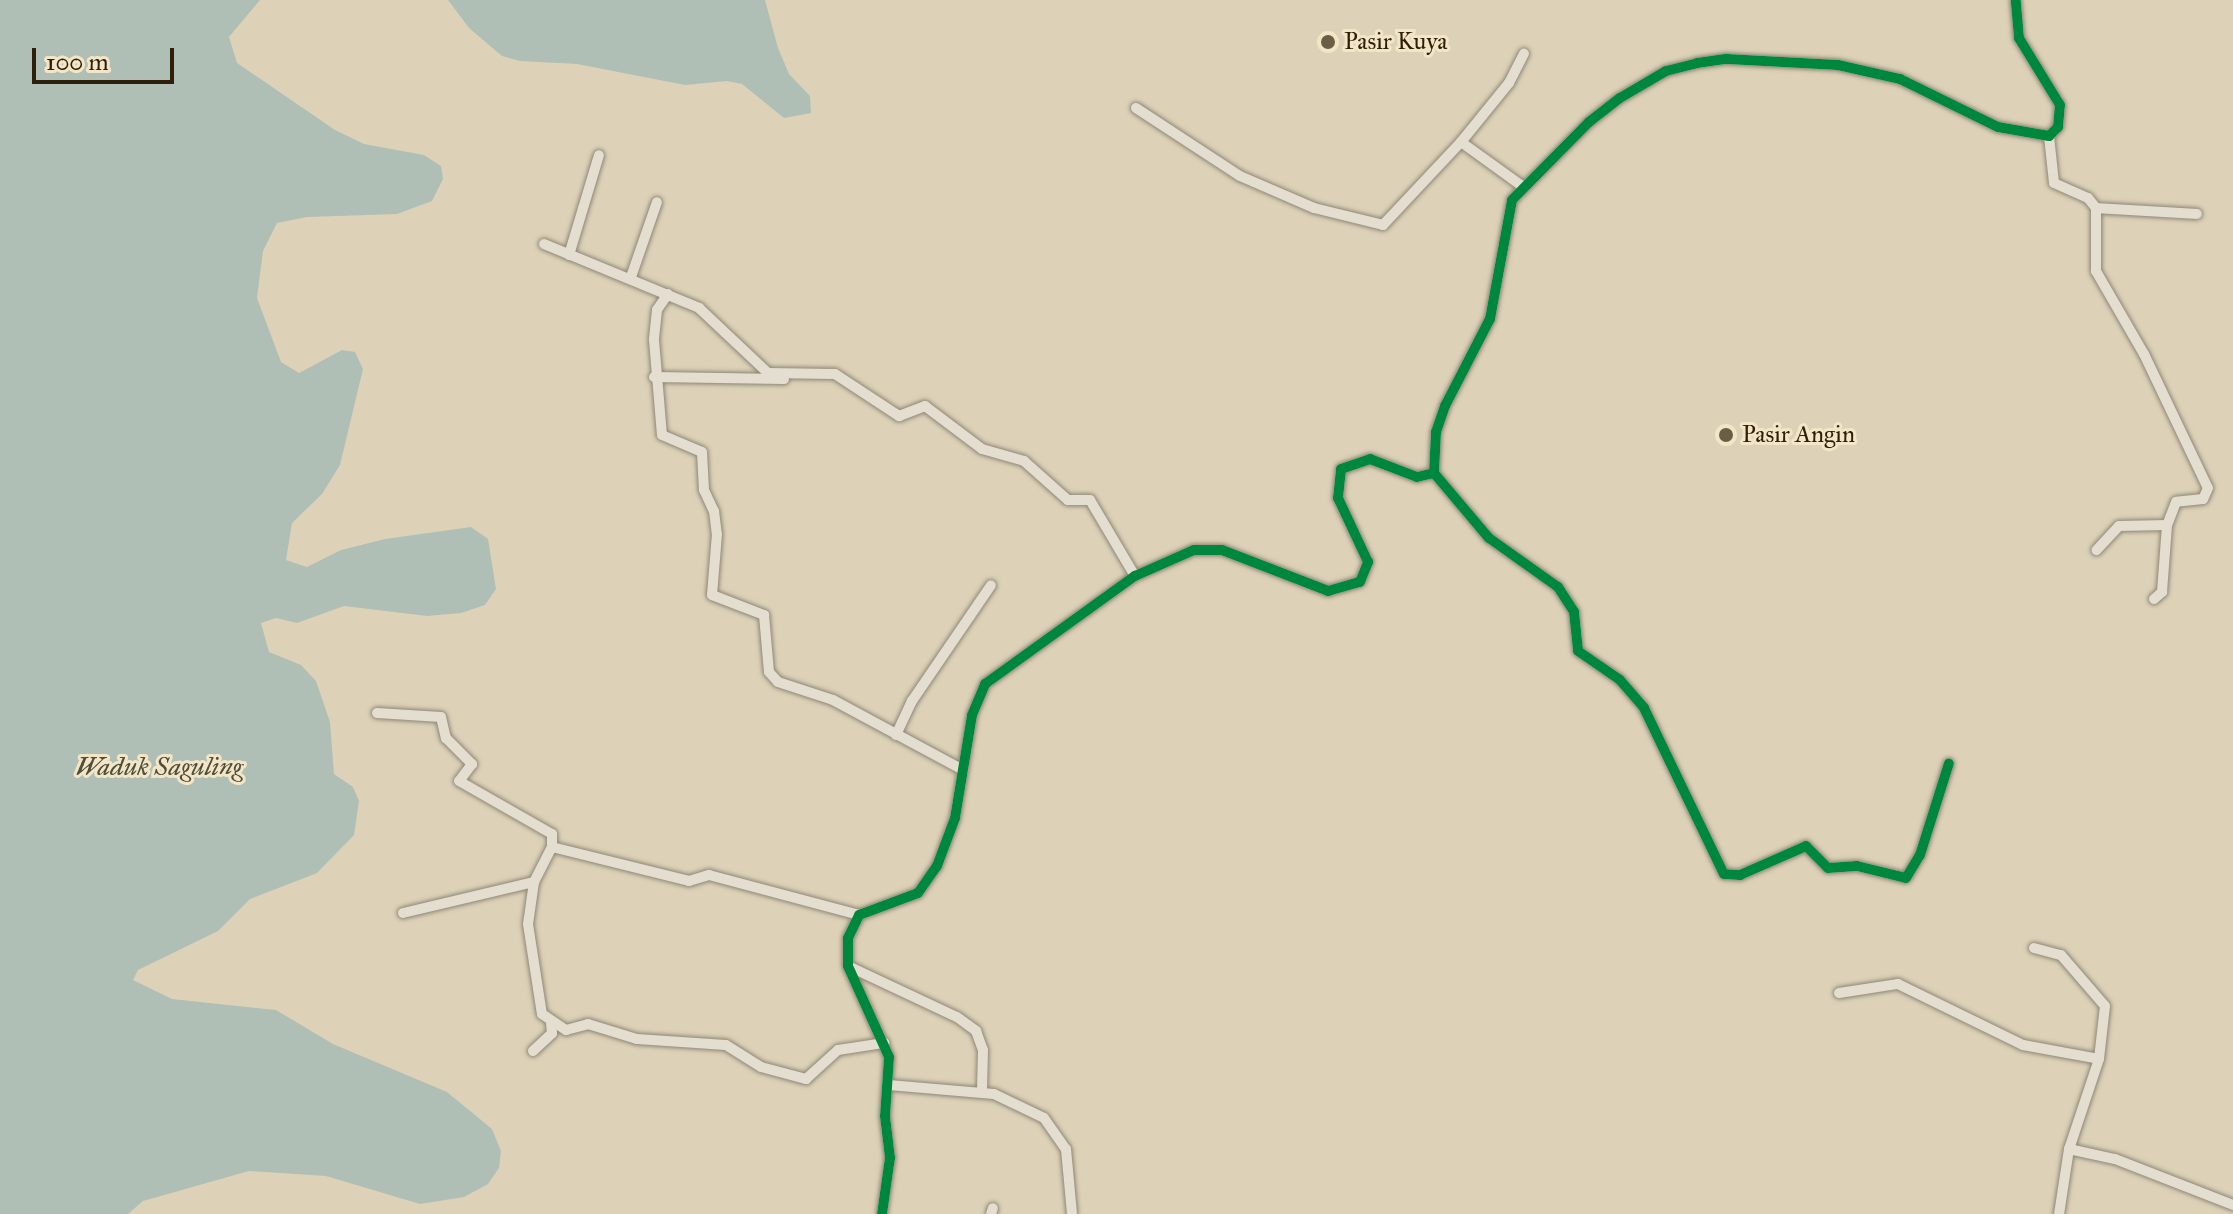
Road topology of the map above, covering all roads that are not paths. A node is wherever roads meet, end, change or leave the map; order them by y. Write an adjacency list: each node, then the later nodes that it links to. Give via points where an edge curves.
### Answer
1 (2016, 0): 4 (street, via 2019,38 2060,105 2058,127)
2 (1524, 54): 5 (street, via 1509,83)
3 (1136, 108): 5 (street, via 1240,176 1314,208 1383,225)
4 (2049, 136): 7 (street, via 1998,127 1883,73 1727,59 1666,71 1645,83 1589,122); 9 (street, via 2054,183 2088,198)
5 (1461, 142): 7 (street)
6 (599, 155): 12 (street)
7 (1522, 186): 17 (street, via 1506,213 1490,319 1436,432)
8 (657, 202): 13 (street)
9 (2096, 208): 10 (street); 18 (street, via 2096,271 2144,354 2208,488 2203,499 2176,502)
10 (2197, 214)
11 (544, 244): 12 (street)
12 (569, 255): 13 (street)
13 (631, 277): 14 (street)
14 (668, 294): 15 (street, via 699,308 768,373); 16 (street, via 656,315)
15 (787, 376): 16 (street, via 772,382); 20 (street, via 835,374 902,418 925,406 982,449 1018,458 1068,500 1090,500)
16 (654, 377): 24 (street, via 663,437 702,452 704,490 717,534 712,595 764,615 773,678 833,700)
17 (1434, 473): 20 (street, via 1417,477 1370,459 1341,469 1338,498 1368,562 1365,577 1353,588 1328,591 1250,559 1207,549 1175,556); 25 (street, via 1489,538 1558,587 1574,612 1578,651 1620,680 1644,708 1724,874 1740,875 1806,846 1825,867 1857,866 1906,878 1920,855)
18 (2167, 525): 19 (street, via 2119,526); 22 (street, via 2162,592)
19 (2097, 550)
20 (1135, 576): 26 (street, via 985,684 972,715)
21 (991, 585): 24 (street, via 912,701)
22 (2154, 599)
23 (377, 713): 27 (street, via 441,717 446,738 472,764 459,781 552,834)
24 (896, 735): 26 (street)
25 (1949, 763)
26 (963, 770): 30 (street, via 955,818 928,882 908,899)
27 (552, 847): 28 (street); 30 (street, via 689,881 709,875)
28 (534, 882): 29 (street); 34 (street, via 528,924 531,956 542,1014)
29 (403, 913)
30 (859, 915): 32 (street, via 848,938)
31 (2034, 948): 37 (street, via 2061,955 2101,998 2106,1017)
32 (848, 966): 35 (street); 39 (street, via 976,1031 983,1050)
33 (1839, 993): 37 (street, via 1898,984 2023,1045)
34 (551, 1023): 35 (street, via 573,1031 588,1024 637,1039 726,1045 761,1067 806,1079 838,1050); 36 (street, via 552,1033)
35 (884, 1043): 38 (street)
36 (533, 1051)
37 (2099, 1059): 40 (street)
38 (889, 1085): 39 (street); 42 (street, via 885,1116 890,1158)
39 (982, 1092): 43 (street, via 1029,1109 1054,1128 1068,1158)
40 (2069, 1149): 41 (street, via 2115,1159); 44 (street)
41 (2233, 1205)
42 (882, 1214)
43 (1072, 1214)
44 (2059, 1214)

